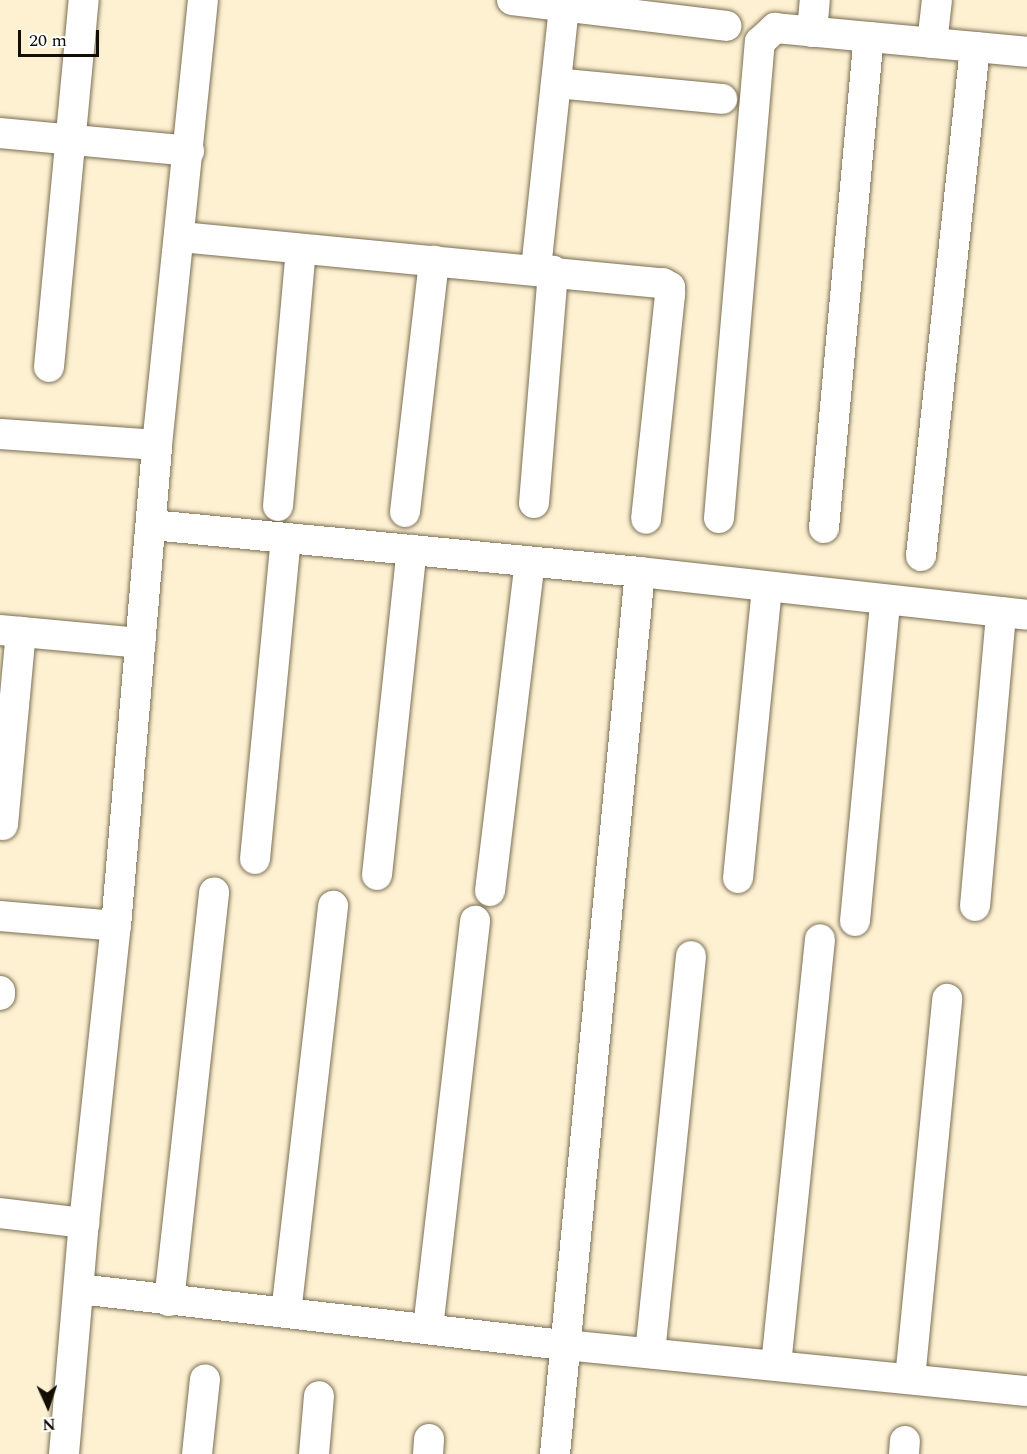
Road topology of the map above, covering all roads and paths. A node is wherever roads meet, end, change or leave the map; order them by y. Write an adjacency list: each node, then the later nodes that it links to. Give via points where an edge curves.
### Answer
1 (84, 0): 16 (street)
2 (203, 0): 17 (street)
3 (512, 0): 6 (street)
4 (815, 0): 8 (street)
5 (937, 0): 10 (street)
6 (564, 6): 7 (street); 13 (street)
7 (726, 26)
8 (812, 32): 9 (street); 28 (street, via 775,28 760,42)
9 (869, 37): 10 (street); 31 (street)
10 (932, 43): 11 (street)
11 (975, 47): 12 (street); 34 (street)
12 (1027, 52)
13 (556, 83): 14 (street); 21 (street)
14 (722, 99)
15 (0, 133): 16 (street)
16 (70, 140): 17 (street); 22 (street)
17 (189, 151): 18 (street)
18 (181, 237): 19 (street); 24 (street)
19 (301, 249): 20 (street); 26 (street)
20 (434, 261): 21 (street); 27 (street)
21 (544, 270): 25 (street); 29 (street, via 663,283 670,287)
22 (49, 368)
23 (0, 434): 24 (street)
24 (157, 445): 30 (street)
25 (534, 503)
26 (278, 506)
27 (405, 512)
28 (719, 518)
29 (646, 519)
30 (152, 525): 32 (street); 41 (street)
31 (824, 528)
32 (286, 538): 33 (street); 43 (street)
33 (412, 550): 35 (street); 44 (street)
34 (921, 556)
35 (530, 562): 36 (street); 46 (street)
36 (640, 572): 37 (street); 63 (street)
37 (767, 587): 38 (street); 45 (street)
38 (885, 601): 39 (street); 52 (street)
39 (1014, 614): 49 (street)
40 (11, 631): 41 (street); 42 (street)
41 (140, 643): 53 (street)
42 (3, 825)
43 (255, 859)
44 (377, 875)
45 (738, 878)
46 (490, 891)
47 (214, 892): 60 (street)
48 (333, 906): 61 (street)
49 (975, 906)
50 (0, 916): 53 (street)
51 (475, 921): 62 (street)
52 (855, 921)
53 (116, 926): 58 (street)
54 (820, 939): 65 (street)
55 (691, 956): 64 (street)
56 (947, 999): 67 (street)
57 (0, 1213): 58 (street)
58 (84, 1223): 59 (street)
59 (79, 1289): 60 (street); 70 (street)
60 (169, 1301): 61 (street)
61 (286, 1313): 62 (street)
62 (428, 1328): 63 (street)
63 (565, 1345): 64 (street); 73 (street)
64 (650, 1353): 65 (street)
65 (776, 1365): 67 (street)
66 (205, 1379): 71 (street)
67 (910, 1379): 68 (street)
68 (1027, 1390)
69 (319, 1396): 72 (street)
70 (64, 1454)
71 (197, 1454)
72 (314, 1454)
73 (555, 1454)

